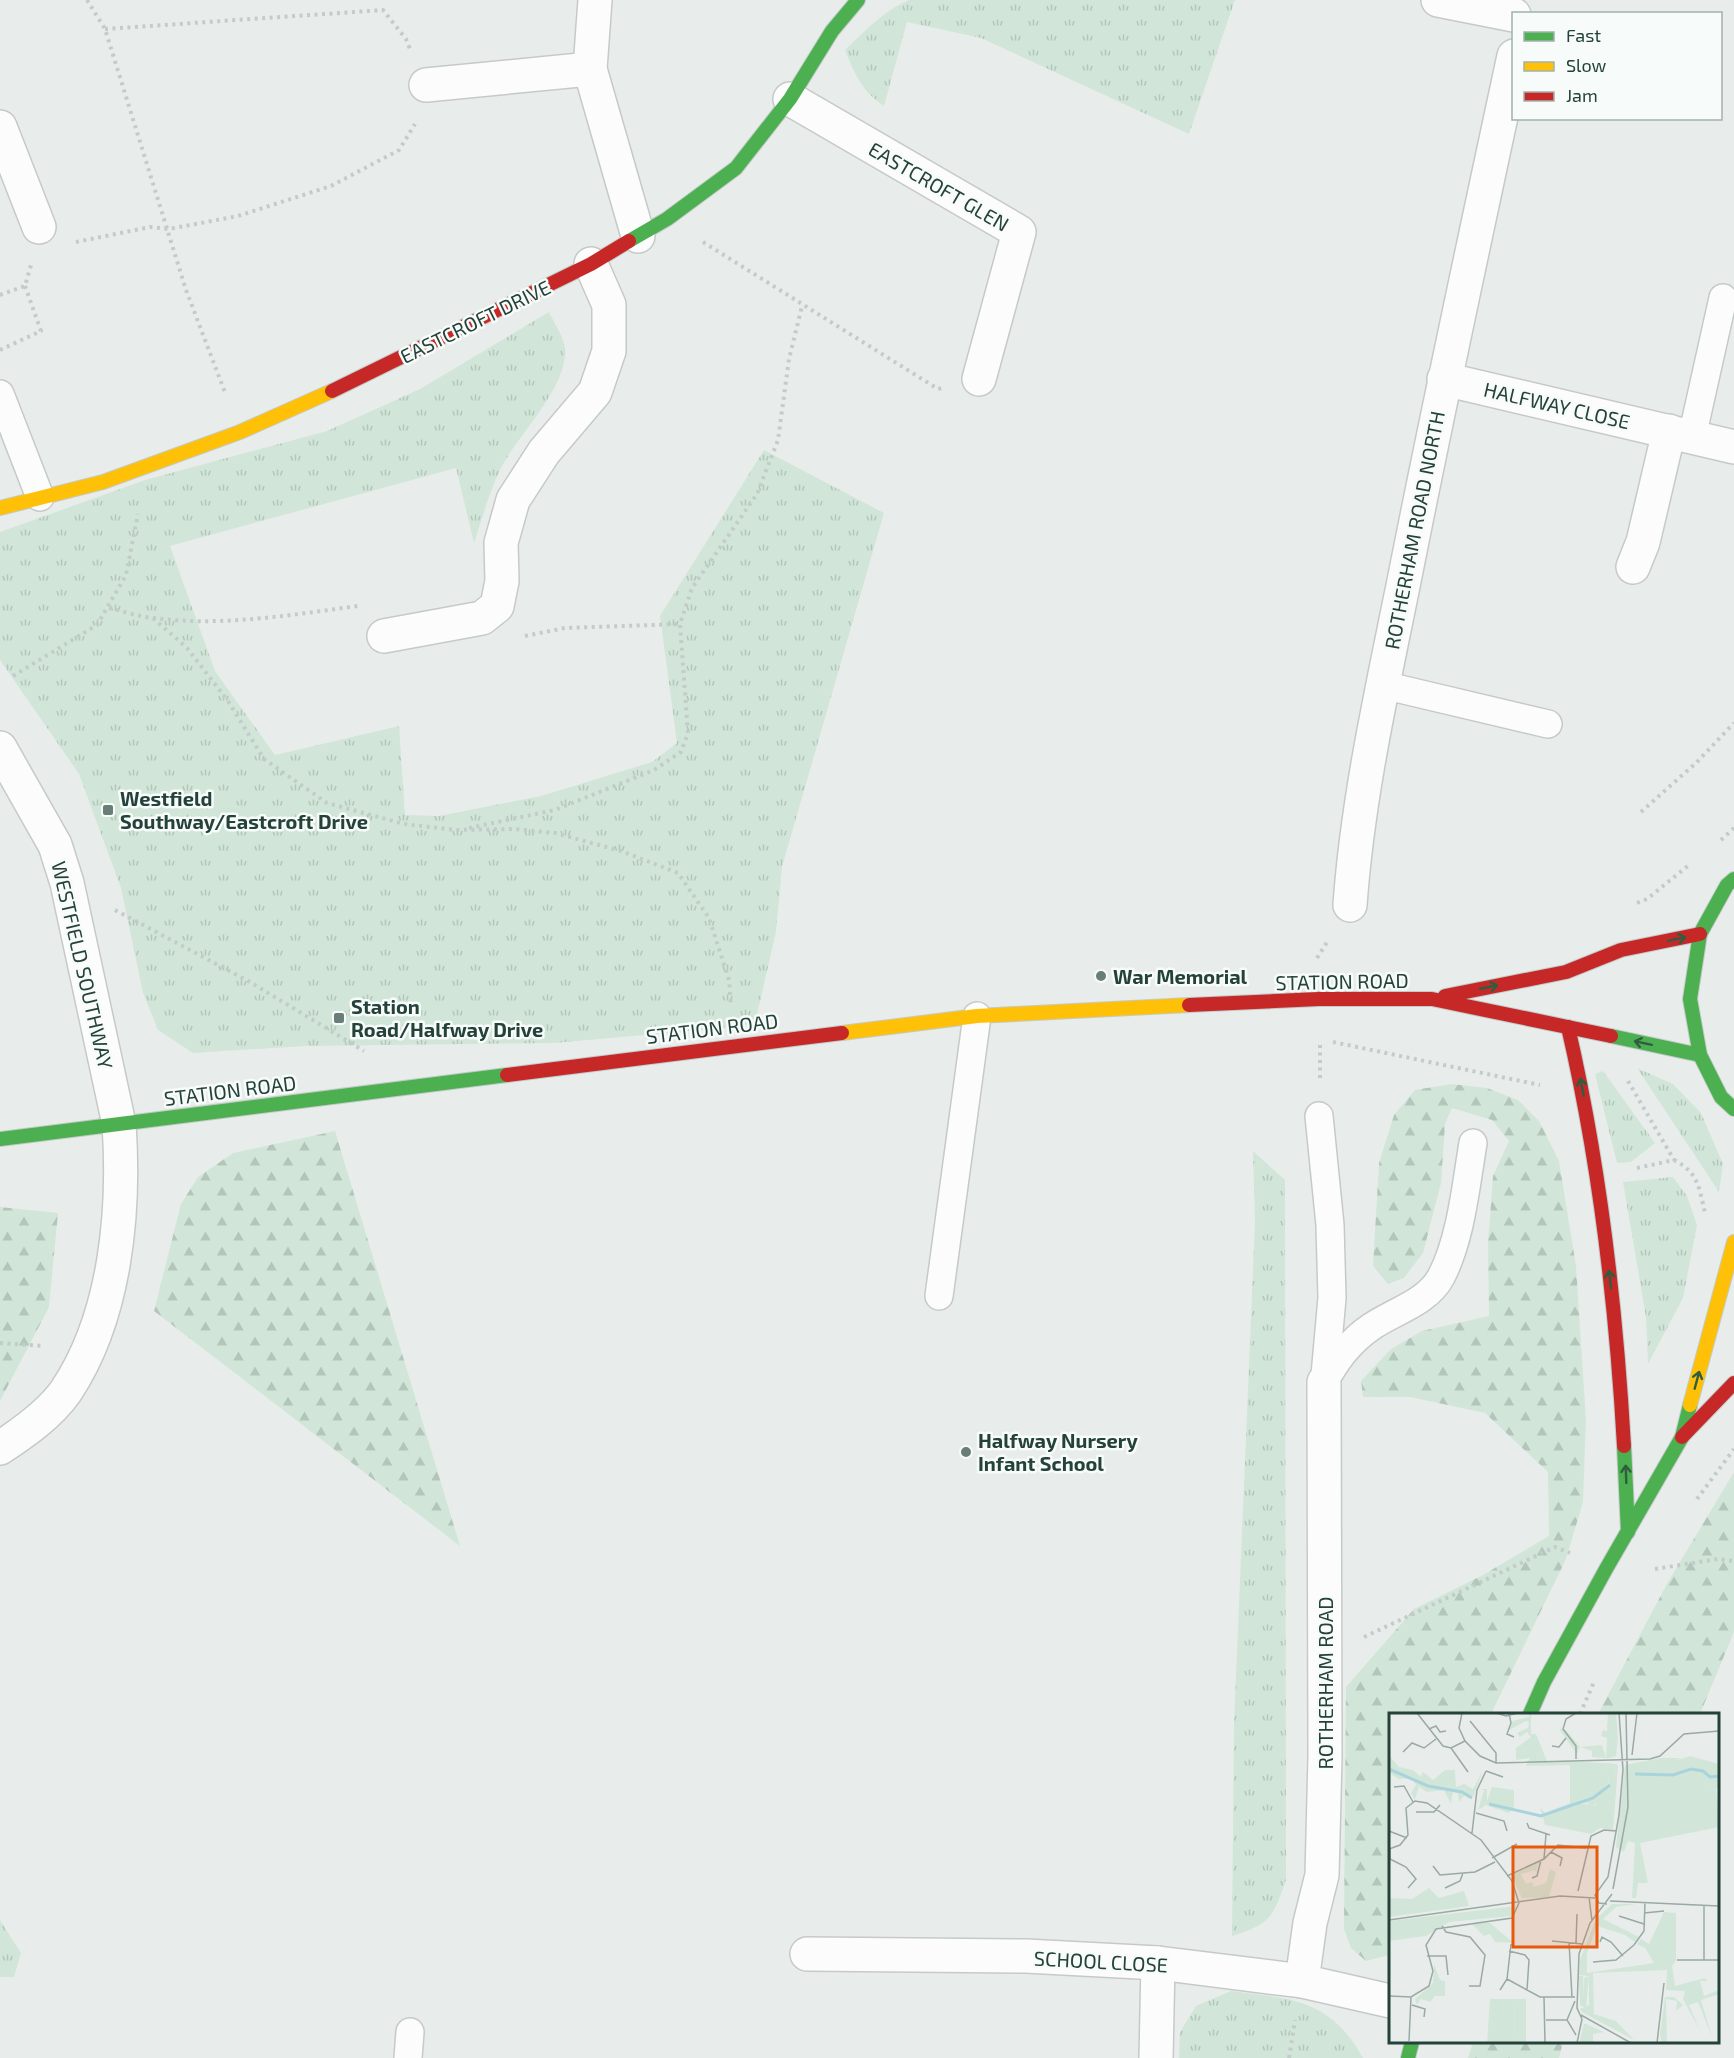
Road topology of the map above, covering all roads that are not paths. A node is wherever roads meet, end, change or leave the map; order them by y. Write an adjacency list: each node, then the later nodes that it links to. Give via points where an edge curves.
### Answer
1 (595, 0): 6 (street)
2 (858, 0): 8 (main road, EASTCROFT DRIVE, via 832,31)
3 (1438, 0): 4 (street)
4 (1512, 15)
5 (1512, 65): 15 (street, ROTHERHAM ROAD NORTH)
6 (590, 69): 7 (street); 11 (street)
7 (426, 86)
8 (790, 99): 11 (main road, EASTCROFT DRIVE, via 736,168 668,219); 14 (street, EASTCROFT GLEN, via 1019,232)
9 (0, 127): 10 (street)
10 (39, 227)
11 (638, 236): 12 (main road, EASTCROFT DRIVE)
12 (591, 264): 19 (main road, EASTCROFT DRIVE, via 360,378 240,432 103,482); 22 (street, via 609,305 609,351 595,392 544,452 513,500 501,543 502,581 497,606 482,618)
13 (1723, 298): 17 (lane)
14 (979, 379)
15 (1444, 379): 17 (street, HALFWAY CLOSE); 23 (street, ROTHERHAM ROAD NORTH)
16 (0, 394): 19 (lane)
17 (1681, 434): 18 (street, HALFWAY CLOSE); 21 (street)
18 (1734, 447)
19 (40, 497): 20 (main road, EASTCROFT DRIVE)
20 (0, 508)
21 (1633, 567)
22 (384, 636)
23 (1383, 686): 24 (lane); 27 (street, ROTHERHAM ROAD NORTH, via 1353,864)
24 (1548, 723)
25 (0, 748): 35 (street, WESTFIELD SOUTHWAY, via 55,845 67,883)
26 (1734, 879): 28 (main road)
27 (1350, 905)
28 (1700, 934): 29 (main road, STATION ROAD, one-way to 28, via 1566,972 1622,950); 32 (main road, via 1690,999)
29 (1432, 999): 30 (main road, STATION ROAD, via 1319,999); 31 (main road, STATION ROAD)
30 (976, 1016): 35 (main road, STATION ROAD); 39 (lane)
31 (1568, 1027): 32 (main road, STATION ROAD, one-way to 31); 44 (main road, one-way to 31, via 1622,1383 1600,1176)
32 (1700, 1055): 33 (main road, via 1721,1096)
33 (1734, 1109)
34 (1319, 1116): 40 (lane, via 1332,1298)
35 (119, 1124): 36 (main road, STATION ROAD); 43 (street, WESTFIELD SOUTHWAY, via 121,1214 104,1301 88,1348 65,1392 28,1429)
36 (0, 1139)
37 (1473, 1143): 40 (lane, via 1459,1224 1440,1278 1418,1301 1371,1326 1340,1353)
38 (1734, 1242): 42 (main road, one-way to 38)
39 (939, 1296)
40 (1324, 1382): 48 (street, ROTHERHAM ROAD, via 1322,1875)
41 (1734, 1383): 42 (main road)
42 (1682, 1437): 44 (main road)
43 (0, 1448)
44 (1628, 1532): 45 (main road)
45 (1530, 1713)
46 (807, 1954): 47 (street, SCHOOL CLOSE, via 1026,1956)
47 (1158, 1963): 48 (street, SCHOOL CLOSE); 51 (street)
48 (1302, 1981): 49 (street, SCHOOL CLOSE)
49 (1389, 2001)
50 (1412, 2043): 52 (main road)
51 (1156, 2058)
52 (1408, 2058)

